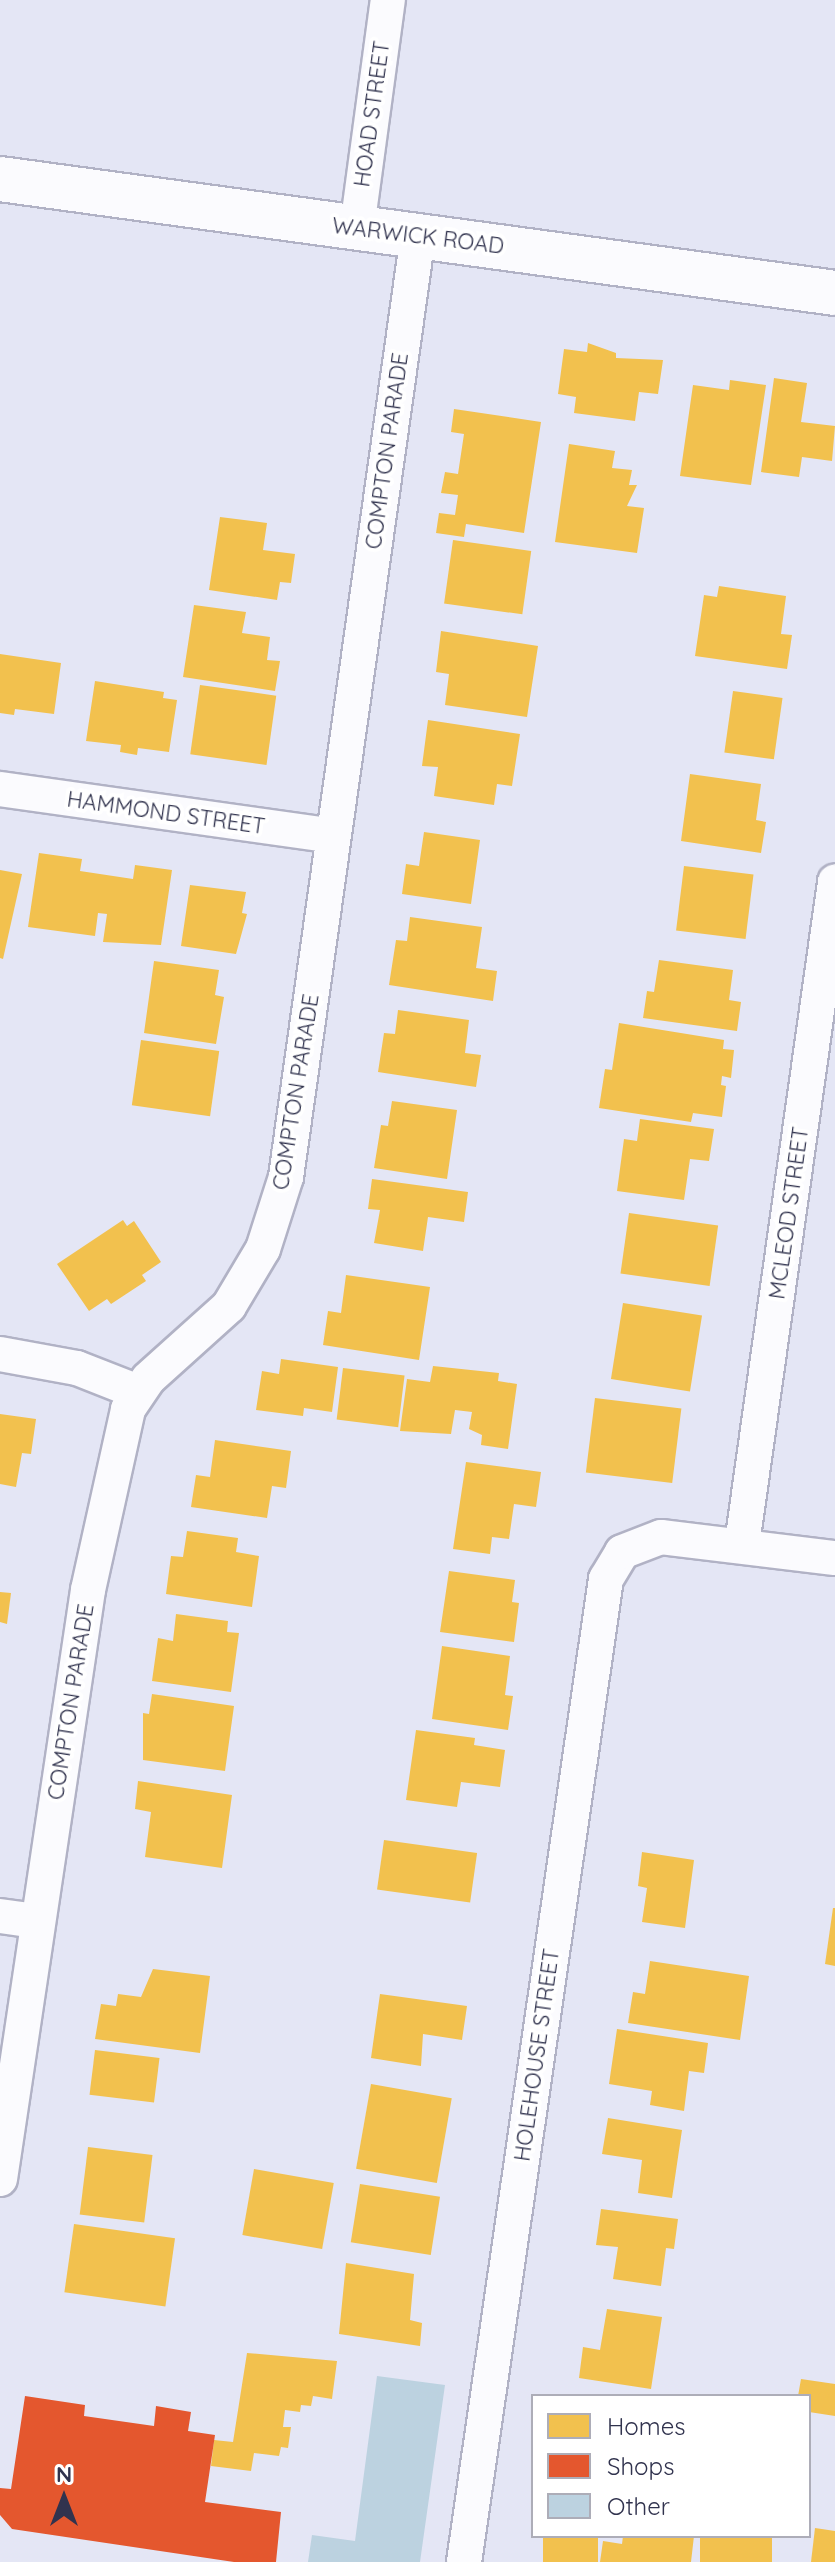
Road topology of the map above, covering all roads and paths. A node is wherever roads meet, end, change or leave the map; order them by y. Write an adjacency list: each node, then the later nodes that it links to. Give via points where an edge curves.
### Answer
1 (388, 0): 3 (street, HOAD STREET)
2 (0, 179): 3 (street, WARWICK ROAD)
3 (357, 228): 4 (street, WARWICK ROAD)
4 (418, 235): 5 (street, WARWICK ROAD); 7 (street, COMPTON PARADE)
5 (835, 293)
6 (0, 789): 7 (street, HAMMOND STREET)
7 (333, 836): 10 (street, COMPTON PARADE, via 293,1137 276,1215 263,1249 229,1306)
8 (835, 882): 11 (street, MCLEOD STREET)
9 (0, 1354): 10 (street, via 77,1368)
10 (138, 1392): 14 (street, COMPTON PARADE, via 128,1409 95,1548)
11 (742, 1544): 12 (street); 16 (street, HOLEHOUSE STREET, via 661,1537 622,1552 606,1579)
12 (835, 1558)
13 (0, 1916): 14 (street)
14 (37, 1921): 15 (street, COMPTON PARADE)
15 (0, 2179)
16 (464, 2562)

